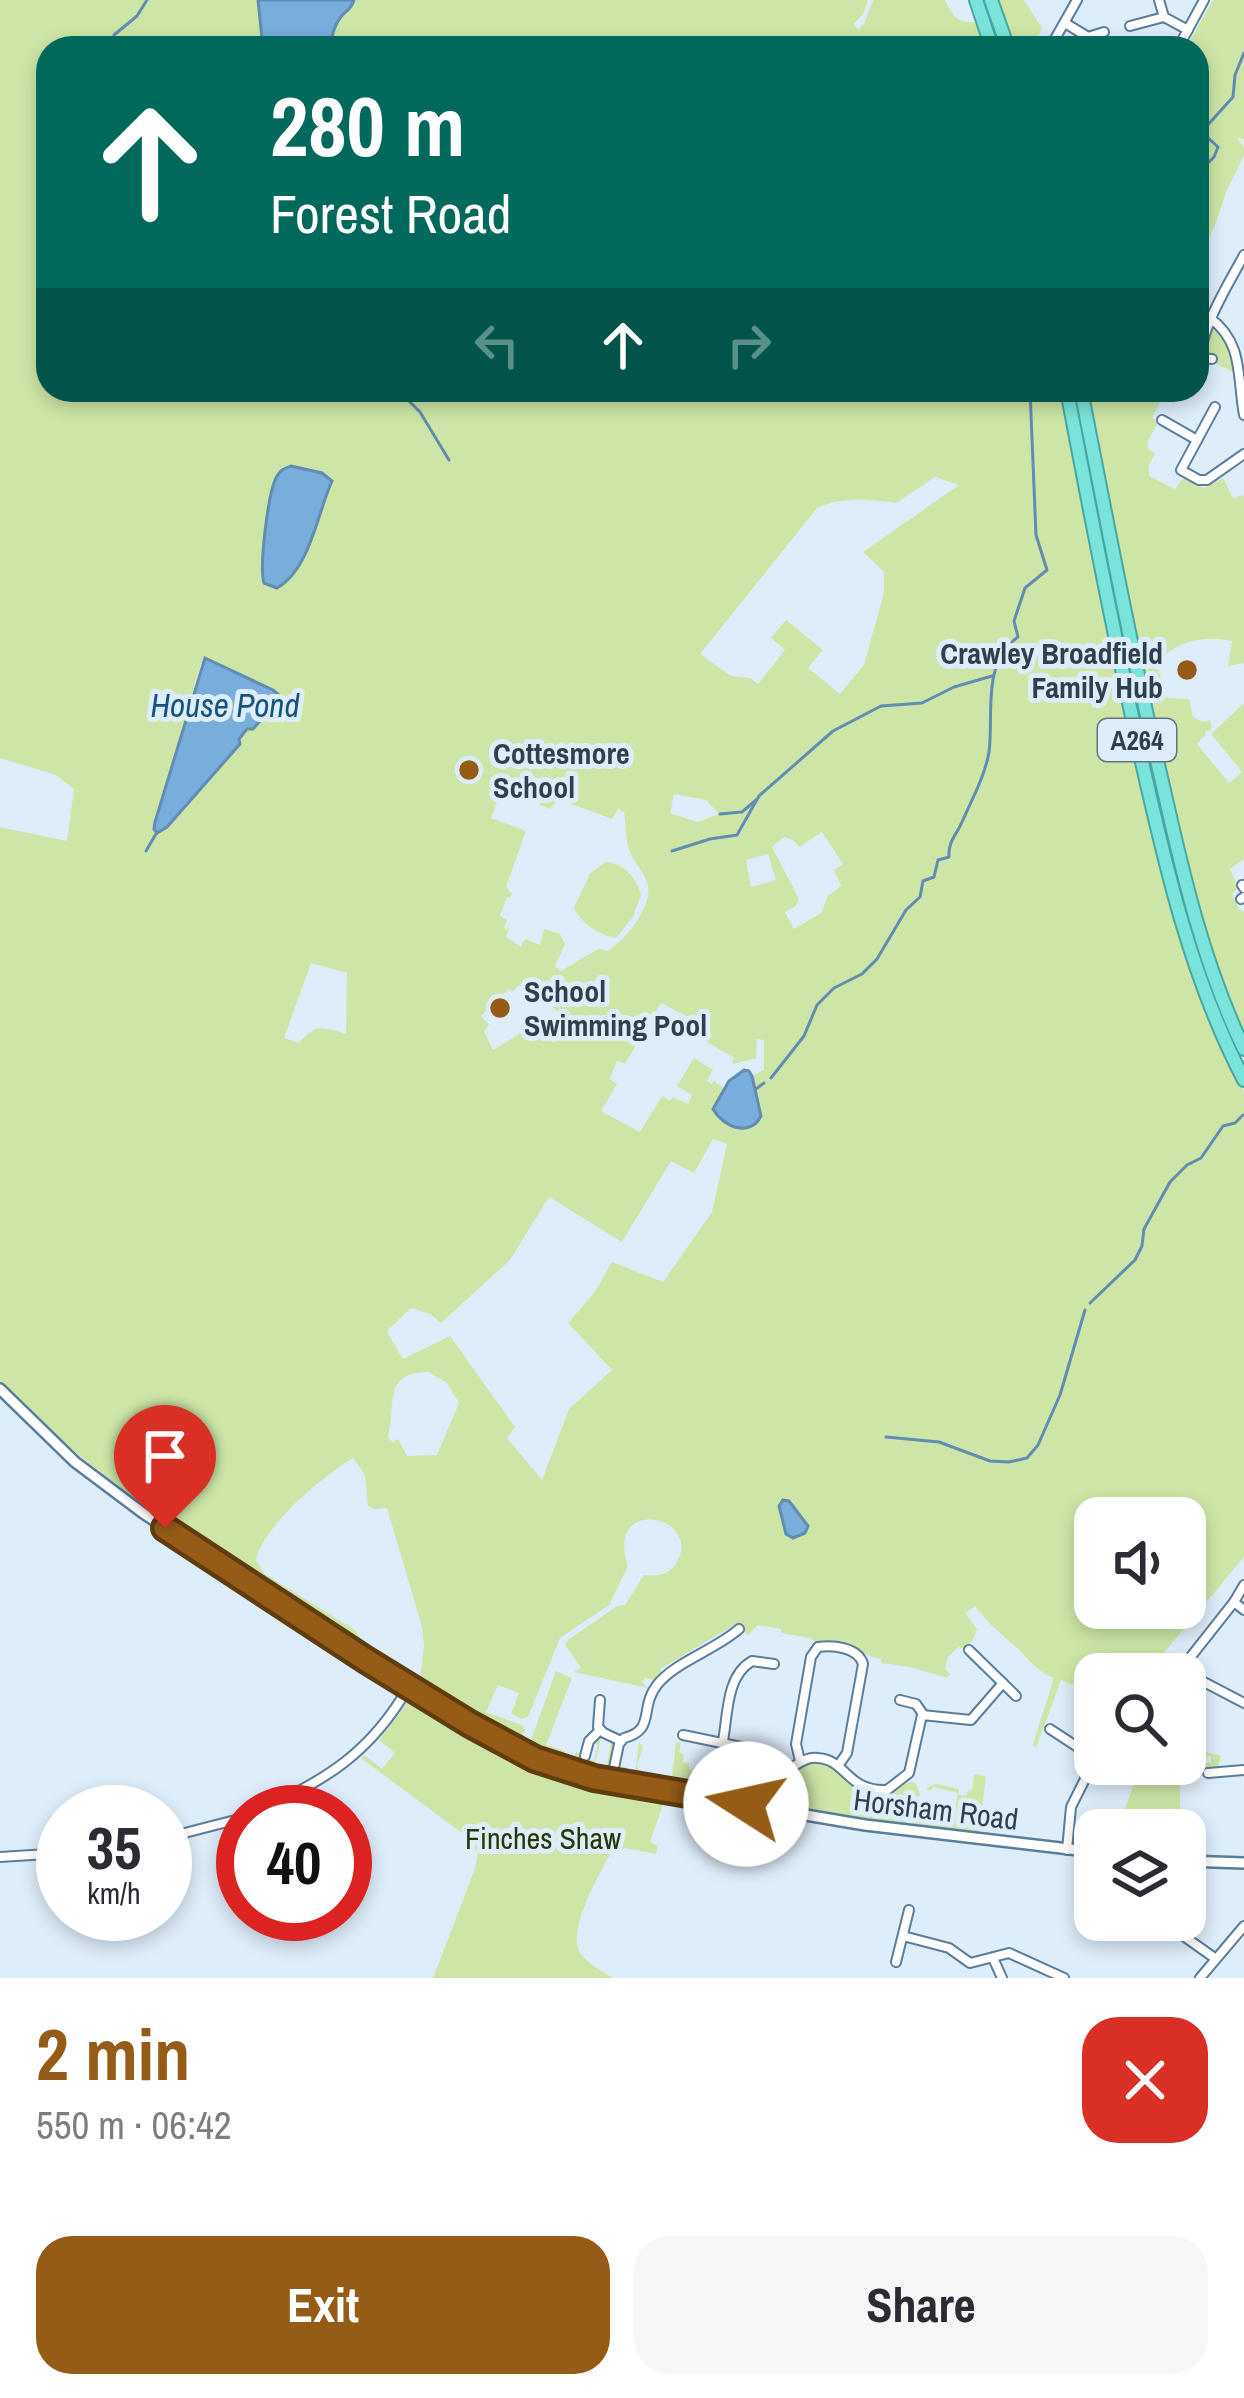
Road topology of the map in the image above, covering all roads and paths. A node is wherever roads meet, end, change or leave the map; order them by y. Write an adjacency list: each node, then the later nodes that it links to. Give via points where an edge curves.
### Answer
1 (976, 0): 11 (highway)
2 (991, 0): 12 (highway)
3 (1077, 0): 7 (street)
4 (1159, 0): 6 (street)
5 (1204, 0): 9 (street)
6 (1164, 17): 8 (street); 9 (street)
7 (1065, 23): 13 (street); 14 (street)
8 (1130, 26)
9 (1188, 29): 16 (street)
10 (1104, 32): 15 (street)
11 (988, 36)
12 (1004, 36)
13 (1058, 36)
14 (1086, 36)
15 (1091, 36)
16 (1184, 36)
17 (1244, 255): 18 (street)
18 (1210, 318): 19 (street); 22 (street, via 1228,333)
19 (1209, 321)
20 (1209, 359): 21 (street)
21 (1212, 359)
22 (1242, 368): 26 (street)
23 (1069, 402): 33 (highway, A264, via 1168,868 1203,988)
24 (1083, 402): 32 (highway, A264, via 1179,857)
25 (1215, 407): 28 (street)
26 (1244, 415)
27 (1162, 420): 28 (street)
28 (1197, 440): 30 (street)
29 (1244, 454): 30 (street, via 1207,480)
30 (1181, 470): 31 (street)
31 (1174, 483)
32 (1244, 1049)
33 (1244, 1080)
34 (0, 1390): 44 (street, Horsham Road, via 108,1488)
35 (1244, 1585): 36 (street)
36 (1234, 1602): 37 (street); 40 (street)
37 (1244, 1610)
38 (739, 1629): 53 (street, via 660,1681 642,1730)
39 (969, 1650): 42 (street)
40 (1195, 1653)
41 (774, 1664): 54 (street, via 749,1661 736,1675)
42 (1003, 1683): 45 (street); 49 (street, via 971,1720)
43 (1206, 1683): 48 (street)
44 (410, 1687): 63 (street, Horsham Road, via 535,1759); 64 (street, via 357,1755)
45 (1016, 1696)
46 (600, 1700): 51 (street)
47 (900, 1700): 49 (street)
48 (1244, 1703)
49 (923, 1714): 58 (street, via 909,1773 893,1787 862,1787)
50 (1050, 1729): 66 (street, via 1087,1762 1070,1807)
51 (600, 1730): 53 (street); 55 (street)
52 (683, 1735): 54 (street)
53 (621, 1741): 63 (street)
54 (723, 1742): 59 (street, via 751,1749)
55 (585, 1756)
56 (1226, 1760): 62 (street)
57 (800, 1761): 58 (street); 58 (street, via 811,1657 828,1646 856,1652 863,1664); 59 (street, via 781,1771)
58 (838, 1766)
59 (752, 1768): 65 (street)
60 (1244, 1770): 62 (street)
61 (1210, 1773): 62 (street)
62 (1227, 1773)
63 (611, 1781): 65 (street, Horsham Road)
64 (309, 1785)
65 (746, 1804): 66 (street, Horsham Road)
66 (1067, 1850): 67 (street, Horsham Road)
67 (1074, 1850)
68 (36, 1855): 69 (street)
69 (0, 1857)
70 (1206, 1862): 71 (street)
71 (1244, 1863)
72 (909, 1910): 74 (street)
73 (1244, 1926): 77 (street)
74 (903, 1936): 76 (street, via 949,1948 970,1963); 78 (street)
75 (1194, 1941): 77 (street)
76 (993, 1958): 79 (street); 80 (street, via 1011,1953)
77 (1216, 1959): 81 (street)
78 (896, 1962)
79 (1002, 1978)
80 (1064, 1978)
81 (1200, 1978)

